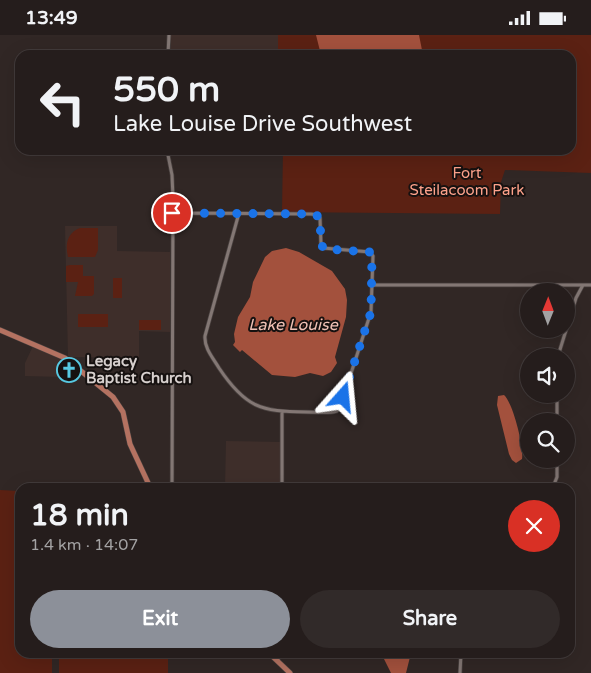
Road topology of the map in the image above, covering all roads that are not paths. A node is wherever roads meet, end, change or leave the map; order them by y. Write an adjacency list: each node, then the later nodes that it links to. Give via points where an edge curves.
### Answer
1 (169, 35): 2 (street)
2 (168, 50)
3 (168, 155): 4 (street, via 172,175)
4 (172, 213): 5 (street); 14 (street)
5 (239, 213): 6 (street, via 317,215 321,220 324,249 369,251 372,256); 11 (street, via 205,343 222,372 246,400 253,405)
6 (372, 285): 7 (street); 11 (street, via 371,312 339,409 332,412)
7 (583, 285): 8 (street); 10 (street)
8 (591, 285)
9 (0, 330): 13 (main road, via 64,358 114,397 123,412 130,443)
10 (561, 348)
11 (282, 412): 15 (street)
12 (556, 468): 16 (street)
13 (148, 483)
14 (172, 483)
15 (282, 483)
16 (554, 483)
17 (274, 658): 20 (main road)
18 (278, 658): 20 (street)
19 (461, 658): 22 (street)
20 (278, 662): 21 (main road)
21 (290, 673)
22 (460, 673)

